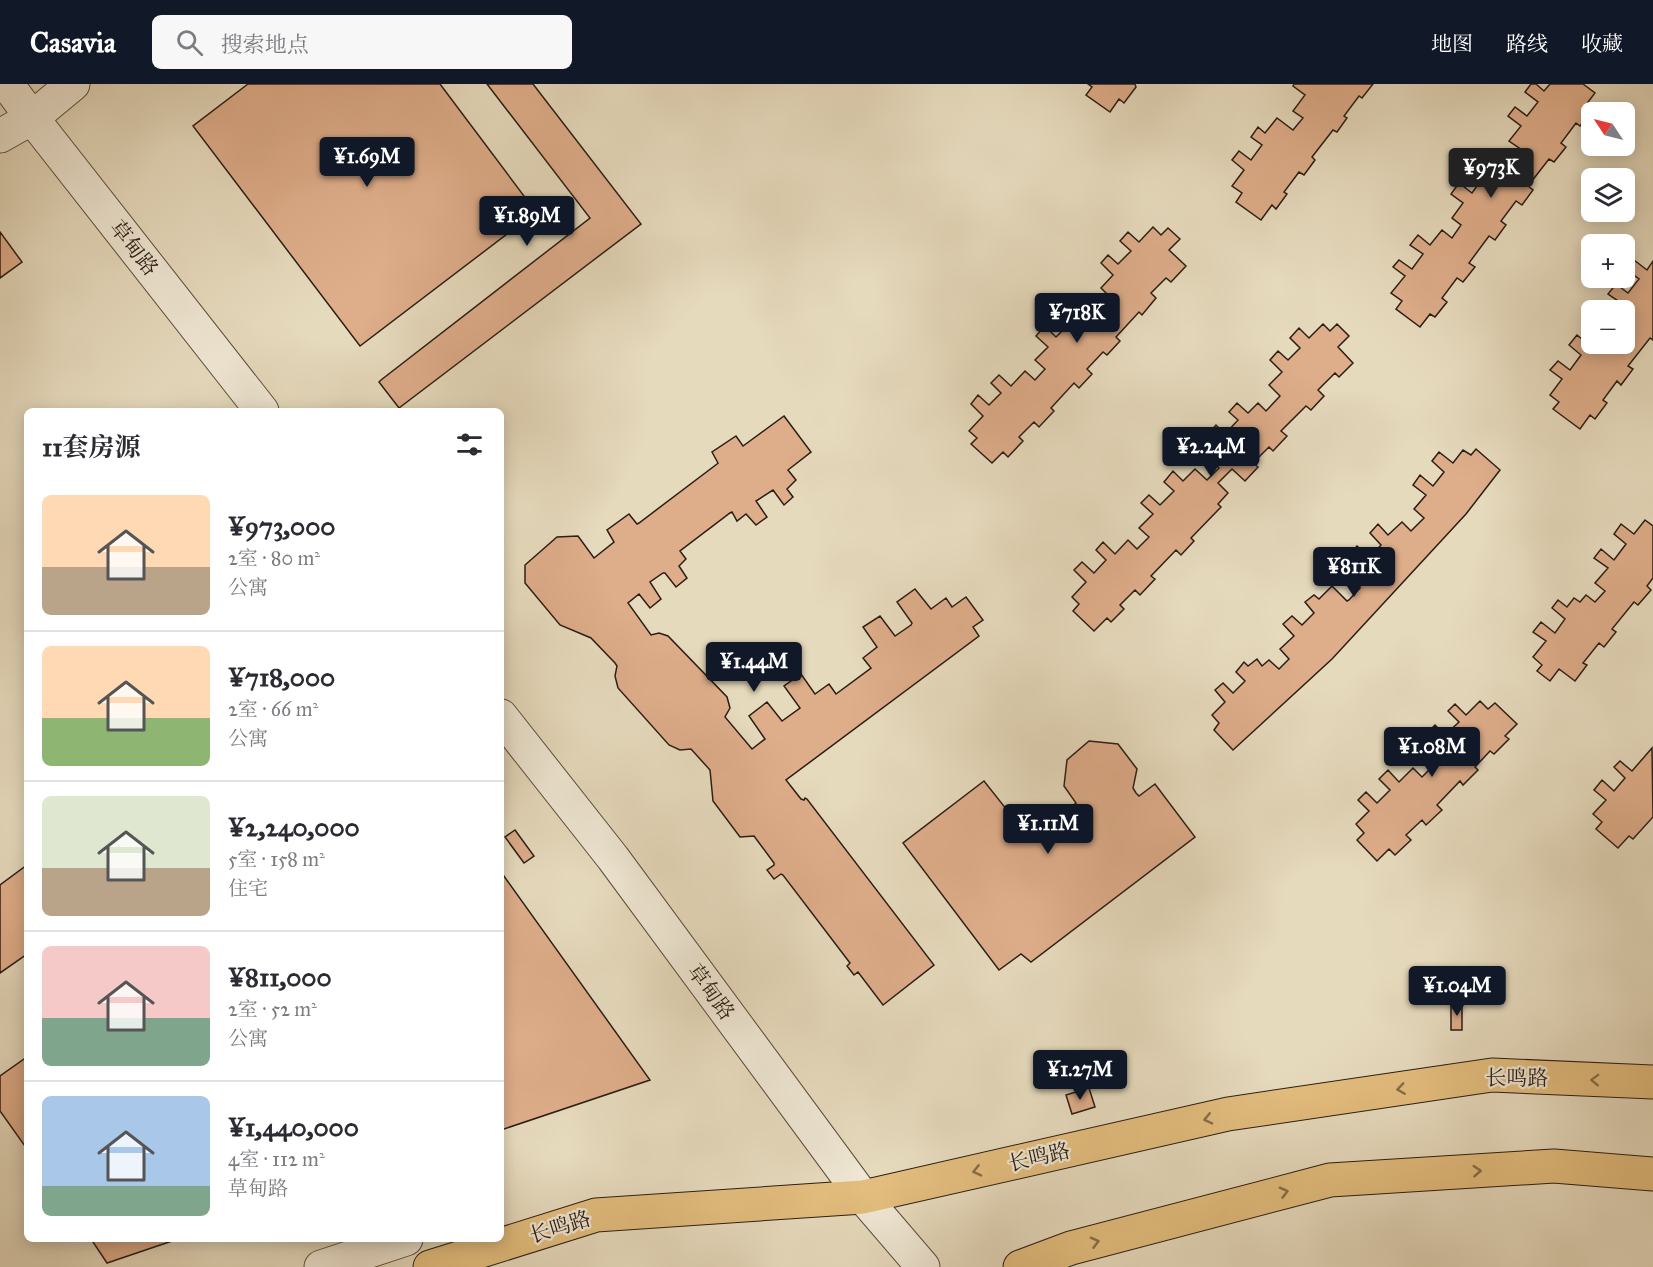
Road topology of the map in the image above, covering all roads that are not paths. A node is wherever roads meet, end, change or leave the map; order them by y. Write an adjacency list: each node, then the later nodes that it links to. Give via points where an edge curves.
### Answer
1 (7, 84): 3 (street, 草甸路)
2 (73, 84): 3 (street)
3 (32, 118): 4 (street); 5 (street, 草甸路)
4 (0, 136)
5 (260, 408)
6 (504, 720): 9 (street, 草甸路, via 613,858)
7 (1653, 1082): 9 (main road, 长鸣路, one-way to 9, via 1492,1075 1228,1114)
8 (1653, 1173): 14 (main road, one-way to 8, via 1071,1248 1330,1180 1554,1166)
9 (863, 1197): 12 (main road, 长鸣路, via 596,1215); 13 (street, 草甸路)
10 (397, 1242): 11 (street)
11 (321, 1267)
12 (430, 1267)
13 (923, 1267)
14 (1020, 1267)

